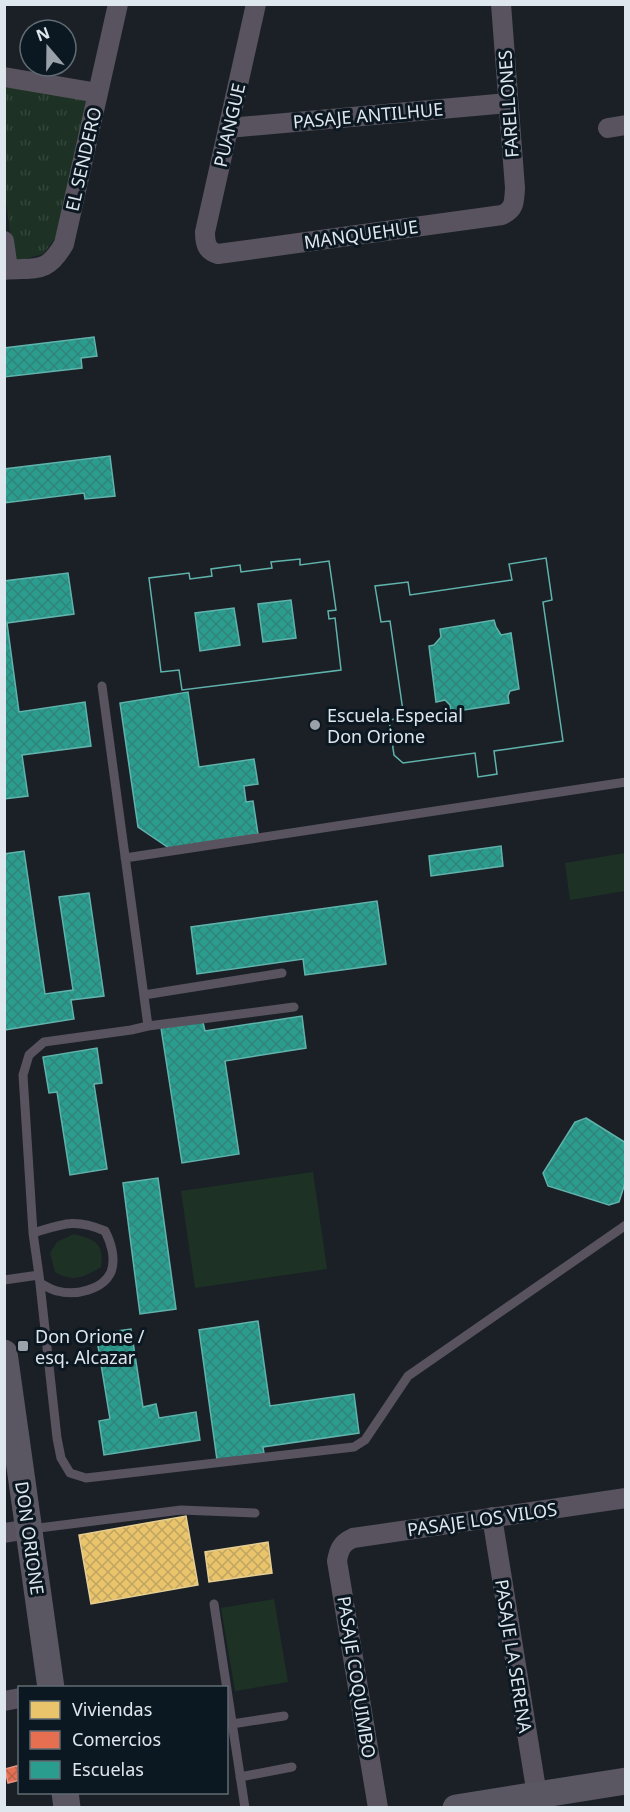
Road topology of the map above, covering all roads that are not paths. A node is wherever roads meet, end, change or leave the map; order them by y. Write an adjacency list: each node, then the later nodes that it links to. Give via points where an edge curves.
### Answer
1 (118, 4): 5 (street, EL SENDERO)
2 (501, 4): 6 (street, FARELLONES)
3 (260, 5): 7 (street, PUANGUE)
4 (4, 77): 5 (street)
5 (98, 93): 11 (street, EL SENDERO, via 63,244 49,264)
6 (508, 103): 7 (street, PASAJE ANTILHUE); 8 (street, FARELLONES)
7 (228, 128): 10 (street, PUANGUE, via 205,232)
8 (513, 204): 10 (street, MANQUEHUE, via 502,215 226,253 211,252)
9 (4, 240): 11 (street)
10 (206, 246)
11 (7, 269)
12 (102, 686): 14 (lane)
13 (626, 782): 14 (lane)
14 (125, 858): 16 (lane)
15 (282, 973): 16 (lane)
16 (144, 995): 18 (lane)
17 (294, 1006): 18 (lane)
18 (148, 1026): 20 (lane, via 44,1042 29,1054 24,1076)
19 (626, 1225): 21 (lane, via 408,1376 365,1440 354,1447 86,1478 70,1473 61,1458)
20 (33, 1233): 21 (lane); 21 (lane, via 68,1223 88,1224 105,1231 112,1246 111,1271 101,1284 77,1294 56,1291)
21 (40, 1279): 22 (lane)
22 (4, 1280)
23 (5, 1359): 27 (street, DON ORIONE)
24 (626, 1498): 26 (street, PASAJE LOS VILOS)
25 (255, 1513): 27 (lane, via 181,1510)
26 (492, 1517): 28 (street, PASAJE LOS VILOS, via 353,1538); 38 (street, PASAJE LA SERENA)
27 (17, 1531): 30 (street, DON ORIONE)
28 (341, 1546): 40 (street, PASAJE COQUIMBO, via 337,1561)
29 (214, 1604): 31 (lane)
30 (51, 1686)
31 (226, 1686)
32 (228, 1697): 34 (lane)
33 (285, 1716): 34 (lane)
34 (232, 1724): 36 (lane)
35 (292, 1767): 36 (lane)
36 (240, 1777): 39 (lane)
37 (626, 1781): 38 (street)
38 (537, 1795): 41 (street)
39 (245, 1808)
40 (378, 1808)
41 (456, 1808)

